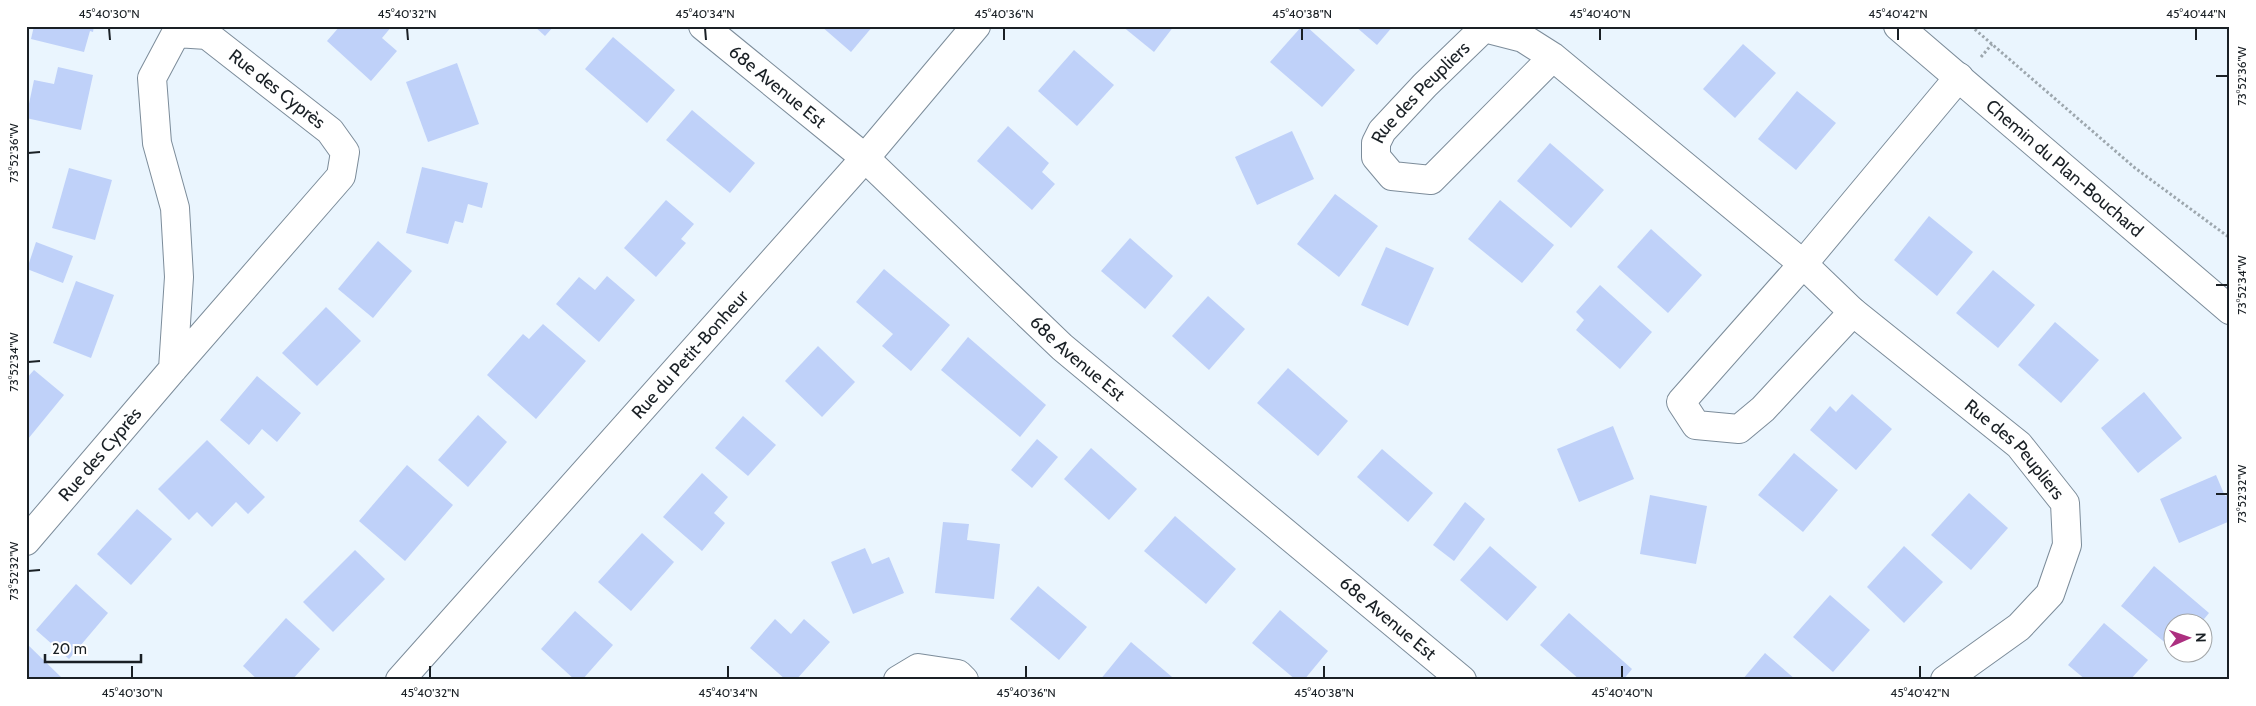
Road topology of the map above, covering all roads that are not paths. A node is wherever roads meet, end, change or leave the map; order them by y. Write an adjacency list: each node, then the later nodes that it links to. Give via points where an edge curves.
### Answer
1 (703, 26): 6 (street, 68e Avenue Est)
2 (976, 26): 6 (street, Rue du Petit-Bonheur)
3 (1898, 26): 5 (street, Chemin du Plan-Bouchard)
4 (1553, 57): 4 (street, Rue des Peupliers, via 1523,38 1484,28 1425,84 1382,131 1376,143 1376,157 1392,176 1431,180); 7 (street, Rue des Peupliers)
5 (1959, 77): 7 (street); 8 (street, Chemin du Plan-Bouchard)
6 (865, 158): 12 (street, Rue du Petit-Bonheur); 15 (street, 68e Avenue Est, via 1062,347)
7 (1803, 264): 9 (street, Rue des Peupliers); 9 (street, via 1681,402 1696,425 1739,429 1763,409)
8 (2230, 310)
9 (1853, 312): 16 (street, Rue des Peupliers, via 2020,445 2065,503 2068,545 2050,594 2019,627)
10 (173, 369): 10 (street, Rue des Cyprès, via 179,277 175,208 157,143 152,78 176,33 207,34 330,131 345,152 342,176); 11 (street, Rue des Cyprès)
11 (26, 541)
12 (400, 680)
13 (898, 680): 14 (street, via 918,668 958,674)
14 (964, 680)
15 (1462, 680)
16 (1945, 680)

